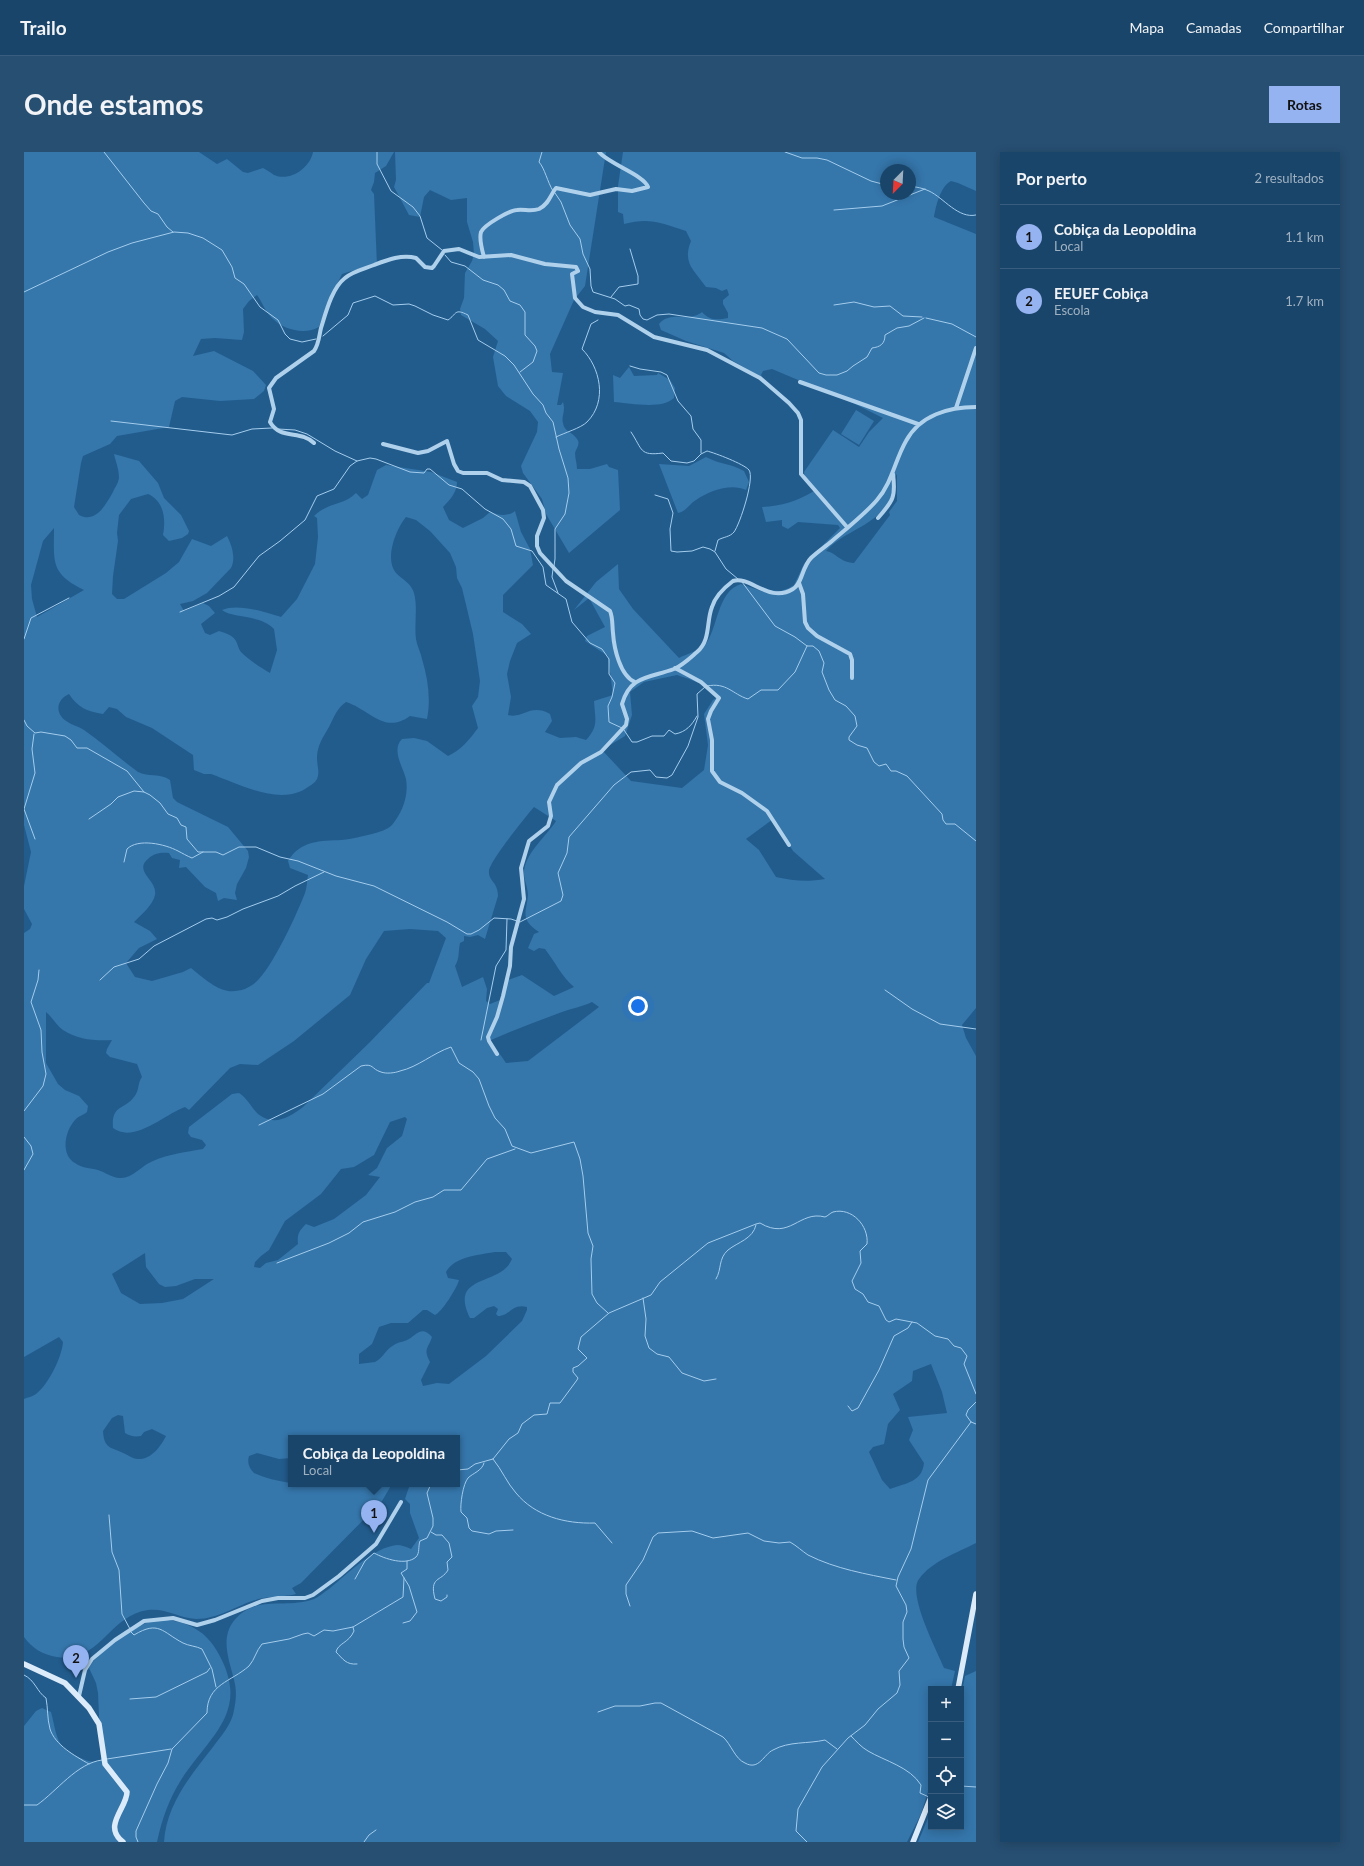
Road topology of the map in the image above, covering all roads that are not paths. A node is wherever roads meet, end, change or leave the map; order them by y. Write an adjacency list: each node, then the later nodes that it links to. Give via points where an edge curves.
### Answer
1 (599, 152): 2 (street, via 642,179 648,187 635,191 616,189 590,195 556,188 552,197 539,209 511,211 485,227 481,234)
2 (484, 257): 8 (street, via 461,249 447,250 430,268 425,267 416,258 395,258 353,273 340,283 328,306 318,345 314,351 276,378 269,388 274,410 270,422 277,431 302,436); 12 (street, via 511,255 545,264 576,267 578,271 572,274 572,283 575,298 583,307 595,312 618,315 654,337 702,348 760,378 798,413 801,426 801,474)
3 (976, 348): 6 (street)
4 (800, 382): 7 (street)
5 (976, 407): 6 (street)
6 (956, 408): 7 (street, via 938,413)
7 (918, 424): 10 (street, via 906,441)
8 (314, 443)
9 (383, 444): 16 (street, via 418,452 428,451 447,441 458,471 487,473 504,481 524,482 530,486 543,510 544,518 537,533 538,550 545,561 566,581 610,611 622,670 627,678)
10 (893, 473): 11 (street, via 894,497); 12 (street, via 876,501)
11 (878, 518)
12 (847, 527): 13 (street, via 805,565)
13 (799, 583): 14 (street, via 792,590 779,593 766,592 740,580 733,581 712,605 703,645); 15 (street, via 808,628 817,636 850,654)
14 (675, 668): 16 (street); 17 (street, via 701,682 719,698 711,711 708,723 712,740 711,767 717,779 742,793 767,812)
15 (852, 678)
16 (635, 682): 18 (street, via 629,688 622,704 627,719 626,725 601,752 581,762 557,785 549,802 551,816 548,826 532,837 527,845 520,870 524,899 511,947 510,966 503,996 488,1037)
17 (789, 845)
18 (497, 1054)
19 (401, 1502): 23 (street, via 376,1544 313,1595 305,1598 262,1601 197,1625 174,1618 144,1621 92,1659 85,1670)
20 (976, 1594): 22 (street)
21 (24, 1664): 23 (street, via 65,1683)
22 (959, 1686)
23 (79, 1696): 25 (street, via 96,1718 105,1764 127,1792 116,1822 117,1834)
24 (928, 1804): 26 (street)
25 (123, 1842)
26 (913, 1842)

